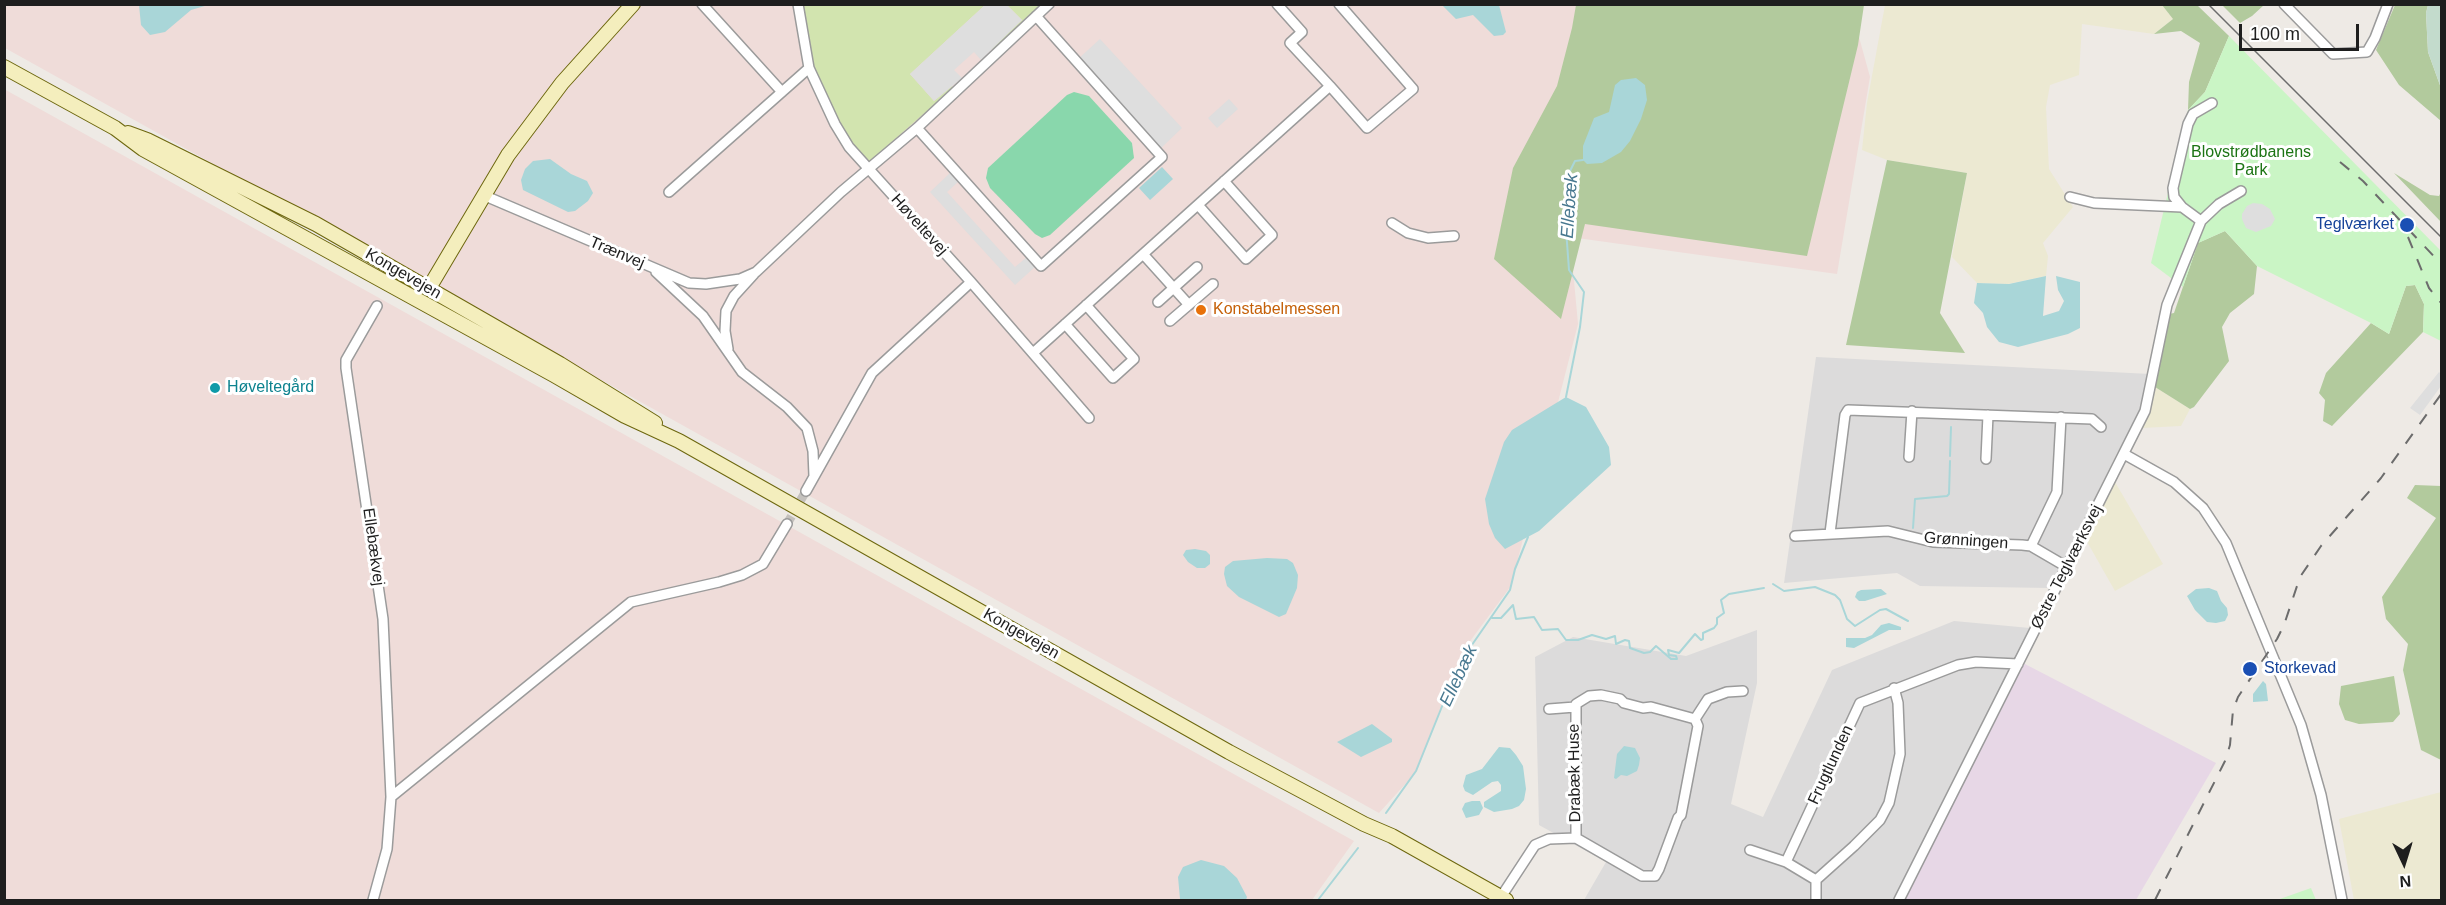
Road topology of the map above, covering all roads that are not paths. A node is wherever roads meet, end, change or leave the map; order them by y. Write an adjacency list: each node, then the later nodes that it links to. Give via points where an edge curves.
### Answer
1 (633, 4): 21 (main road, via 562,83)
2 (702, 4): 13 (street)
3 (798, 4): 11 (street, Høveltevej)
4 (1049, 4): 9 (street, Trænvej)
5 (1277, 4): 12 (street, via 1302,32 1290,43)
6 (1339, 4): 12 (street, via 1413,89 1367,128)
7 (2284, 4): 8 (street, via 2332,54 2367,52)
8 (2388, 4)
9 (1036, 16): 16 (street, Trænvej); 16 (street, via 1162,157 1041,266)
10 (4, 66): 15 (main road, Kongevejen)
11 (809, 68): 13 (street); 17 (street, Høveltevej, via 835,124)
12 (1330, 86): 18 (street)
13 (782, 92): 20 (street)
14 (2212, 103): 24 (street, via 2193,114 2188,124 2173,188 2174,198)
15 (115, 128): 25 (main road, Kongevejen, via 142,149); 32 (main road, Kongevejen, via 316,224)
16 (917, 128): 17 (street, Trænvej)
17 (869, 170): 33 (street, Trænvej); 35 (street, Høveltevej)
18 (1224, 181): 23 (street); 23 (street, via 1272,235 1246,259)
19 (2241, 191): 26 (street, Østre Teglværksvej)
20 (669, 192)
21 (483, 195): 30 (street, Trænvej); 34 (main road)
22 (2070, 197): 24 (street, via 2094,203)
23 (1198, 205): 29 (street)
24 (2182, 207): 26 (street)
25 (258, 213): 37 (main road, via 331,244 415,291); 43 (main road, Kongevejen)
26 (2201, 221): 55 (street, Østre Teglværksvej, via 2167,305 2145,411)
27 (1392, 223): 28 (street, via 1408,233 1428,238)
28 (1454, 236)
29 (1143, 254): 38 (street); 40 (street)
30 (651, 267): 33 (street, Trænvej, via 689,283 706,284); 46 (street, via 703,316)
31 (1197, 267): 38 (street)
32 (395, 269): 34 (main road, via 425,278); 37 (main road, Kongevejen)
33 (756, 272): 46 (street, Trænvej, via 726,311)
34 (436, 275): 37 (main road); 48 (main road, via 444,287 511,326)
35 (971, 282): 47 (street, Høveltevej); 58 (street, via 872,373)
36 (1213, 284): 41 (street)
37 (429, 288): 43 (main road, via 433,302); 48 (main road, Kongevejen)
38 (1174, 288): 39 (street); 41 (street)
39 (1158, 302)
40 (1086, 305): 45 (street); 45 (street, via 1134,359 1113,378)
41 (1189, 305): 44 (street)
42 (376, 306): 71 (street, Ellebækvej, via 346,360 346,368 383,619)
43 (453, 320): 54 (main road, Kongevejen, via 625,416)
44 (1170, 321)
45 (1065, 324): 47 (street)
46 (728, 352): 58 (street, via 742,372 807,428)
47 (1033, 353): 52 (street, Høveltevej)
48 (560, 364): 54 (main road, Kongevejen, via 633,407)
49 (1912, 411): 50 (street); 56 (street); 61 (street, via 1853,409 1845,414)
50 (1988, 415): 51 (street); 57 (street)
51 (2061, 417): 53 (street, via 2092,418); 63 (street, Grønningen, via 2057,492)
52 (1089, 418)
53 (2102, 427)
54 (679, 441): 76 (main road, Kongevejen, via 1364,824 1388,842)
55 (2124, 454): 64 (street, Østre Teglværksvej); 80 (street, via 2174,482 2203,508 2226,543 2308,744)
56 (1909, 457)
57 (1986, 459)
58 (814, 476): 59 (street)
59 (806, 491)
60 (787, 524): 71 (street, via 763,564 742,575 631,602)
61 (1830, 532): 62 (street, Grønningen); 63 (street, Grønningen, via 1888,531 1933,542)
62 (1795, 536)
63 (2031, 546): 64 (street, Grønningen)
64 (2067, 567): 65 (street, Østre Teglværksvej)
65 (2018, 664): 66 (street, Frugtlunden, via 1958,664); 79 (street, Østre Teglværksvej)
66 (1894, 688): 74 (street, Frugtlunden, via 1860,703); 75 (street, via 1900,754 1889,803 1873,826)
67 (1743, 691): 70 (street, via 1708,699)
68 (1575, 707): 69 (street, Drabæk Huse); 70 (street, Drabæk Huse, via 1585,698 1601,694); 72 (street, Drabæk Huse)
69 (1549, 709)
70 (1695, 719): 72 (street, Drabæk Huse, via 1698,726 1683,806 1655,876 1642,876)
71 (391, 796): 77 (street, Ellebækvej, via 387,849)
72 (1576, 838): 76 (street, Drabæk Huse, via 1549,839 1535,845)
73 (1750, 850): 74 (street)
74 (1786, 862): 75 (street)
75 (1816, 880): 78 (street)
76 (1499, 899)
77 (373, 900)
78 (1816, 900)
79 (1899, 900)
80 (2342, 900)

